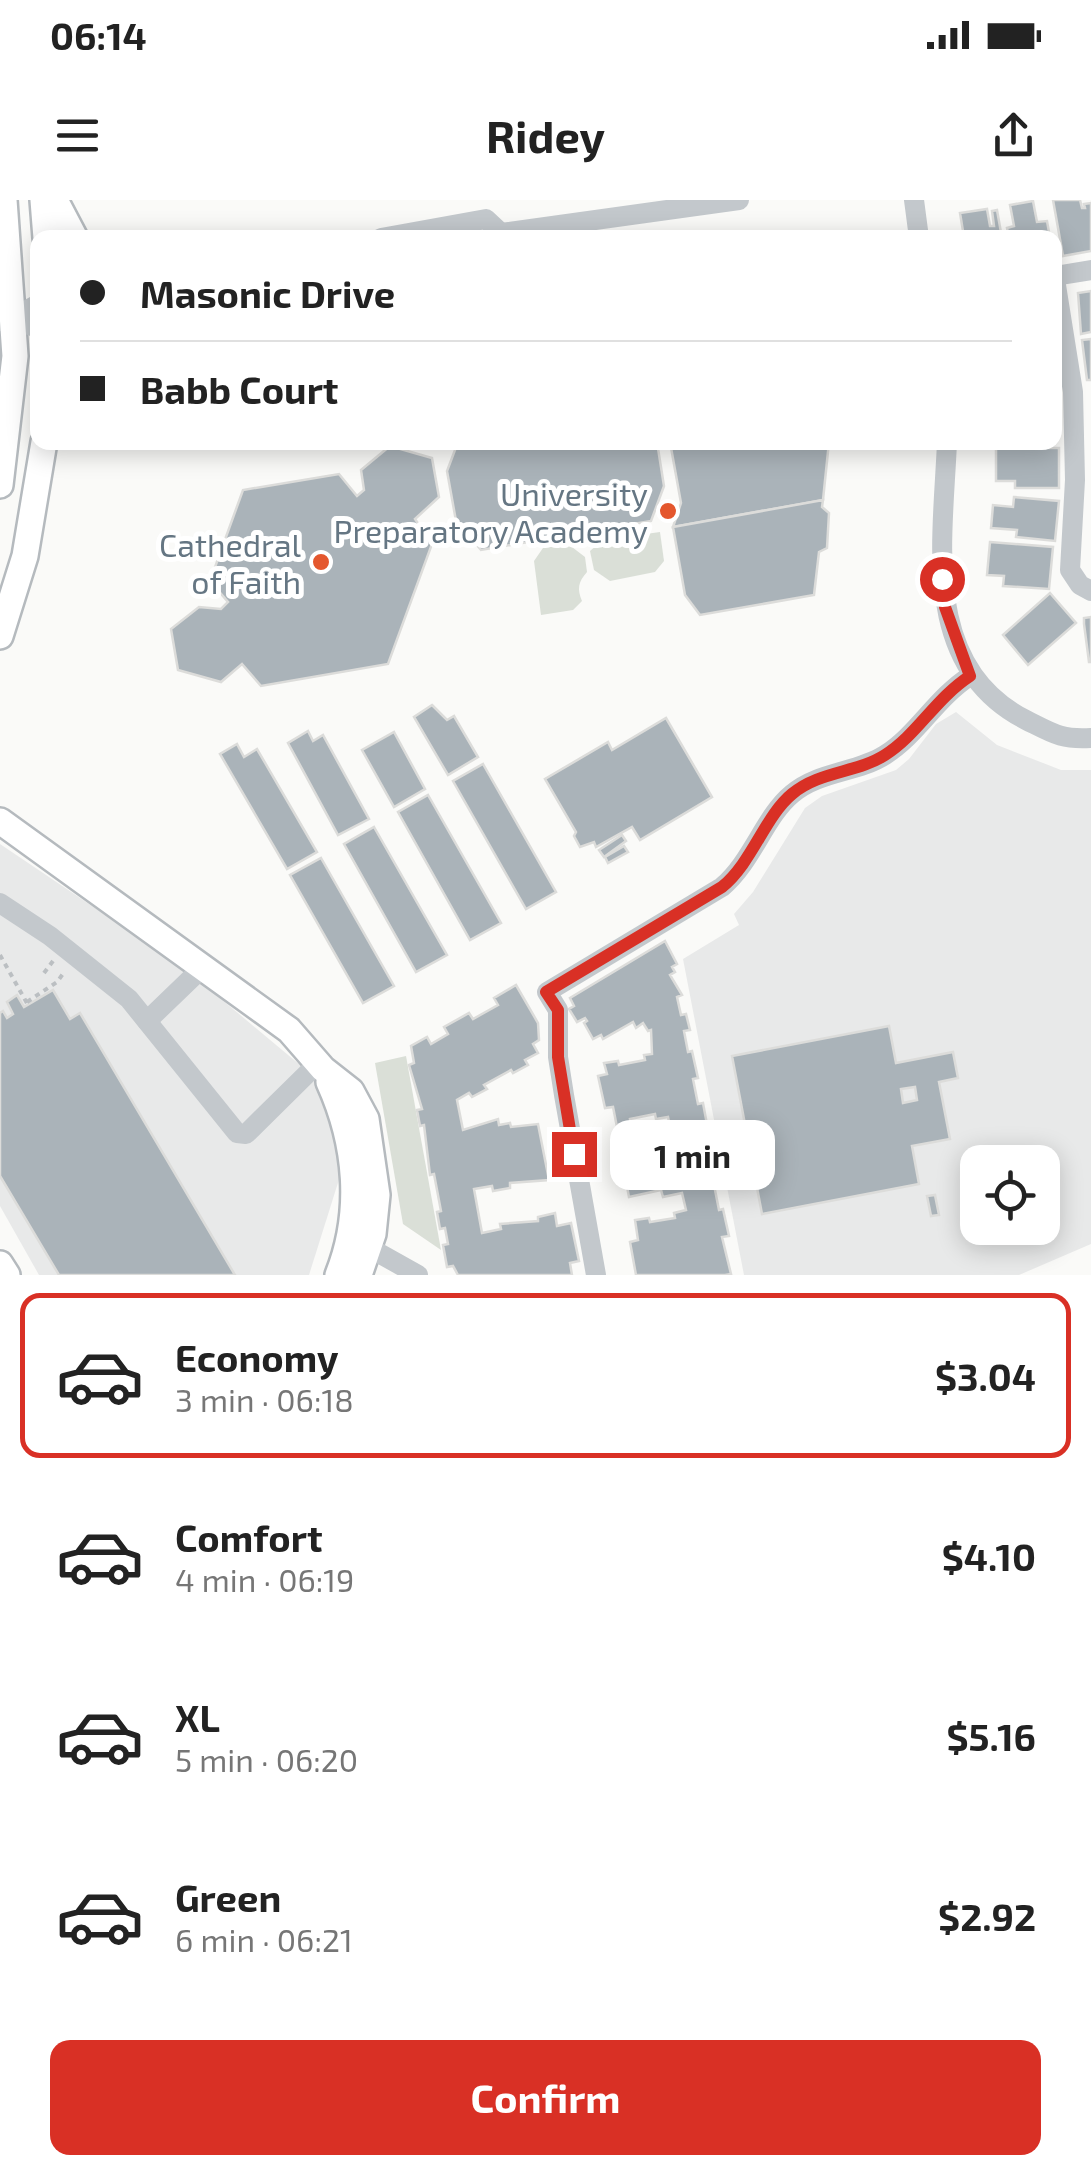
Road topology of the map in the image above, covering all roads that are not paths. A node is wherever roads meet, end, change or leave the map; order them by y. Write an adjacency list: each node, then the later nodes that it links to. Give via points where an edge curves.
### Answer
1 (4, 200): 15 (main road)
2 (43, 200): 6 (main road)
3 (55, 200): 7 (main road)
4 (739, 200): 10 (street)
5 (914, 200): 11 (street)
6 (45, 230)
7 (71, 230)
8 (423, 230): 9 (street, via 486,218)
9 (496, 230)
10 (534, 230)
11 (918, 230)
12 (1091, 270): 13 (street)
13 (1062, 276)
14 (30, 308): 15 (street)
15 (6, 320): 17 (main road, via 16,356)
16 (1062, 322): 21 (street, via 1073,392 1070,570)
17 (3, 442): 20 (main road)
18 (43, 450): 22 (main road, via 25,556)
19 (946, 450): 23 (street, via 940,550 945,607)
20 (0, 485)
21 (1091, 592)
22 (0, 636)
23 (970, 676): 24 (street, via 1002,708 1064,740); 36 (street, via 882,757 790,795 722,887 546,992 558,1010 558,1057)
24 (1091, 738)
25 (0, 822): 27 (main road)
26 (0, 903): 28 (street, via 130,999)
27 (202, 968): 28 (street); 29 (main road, via 288,1030)
28 (147, 1021): 29 (street, via 242,1135)
29 (321, 1066): 30 (main road, via 351,1091 366,1119 377,1195); 34 (main road, via 342,1112 355,1190)
30 (368, 1247): 32 (street); 35 (main road)
31 (0, 1264): 33 (main road)
32 (410, 1270)
33 (6, 1275)
34 (338, 1275)
35 (359, 1275)
36 (596, 1275)

